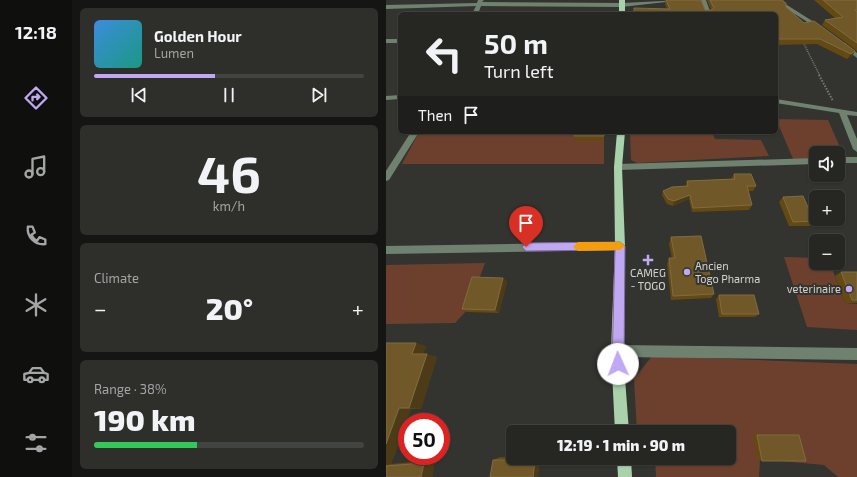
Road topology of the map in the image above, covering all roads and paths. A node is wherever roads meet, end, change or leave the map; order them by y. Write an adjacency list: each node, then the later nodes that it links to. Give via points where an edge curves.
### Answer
1 (680, 0): 5 (street)
2 (702, 0): 8 (street)
3 (776, 0): 9 (street)
4 (480, 2): 5 (street); 6 (street); 7 (street)
5 (622, 2)
6 (386, 7)
7 (477, 12)
8 (707, 12)
9 (825, 32)
10 (801, 39): 18 (path, via 811,55 824,88)
11 (837, 40): 14 (street)
12 (386, 41): 13 (street)
13 (398, 41)
14 (857, 56)
15 (398, 97): 16 (street)
16 (386, 98)
17 (778, 101): 18 (street)
18 (842, 112): 19 (street); 22 (street)
19 (857, 114)
20 (414, 134): 27 (street)
21 (621, 134): 26 (main road)
22 (857, 150)
23 (845, 160): 24 (street)
24 (857, 160)
25 (809, 161): 26 (street)
26 (618, 167): 28 (main road)
27 (386, 178)
28 (620, 246): 29 (street); 30 (main road)
29 (386, 250)
30 (617, 351): 31 (street); 32 (main road)
31 (857, 354)
32 (622, 425)
33 (624, 465): 34 (main road)
34 (625, 477)

